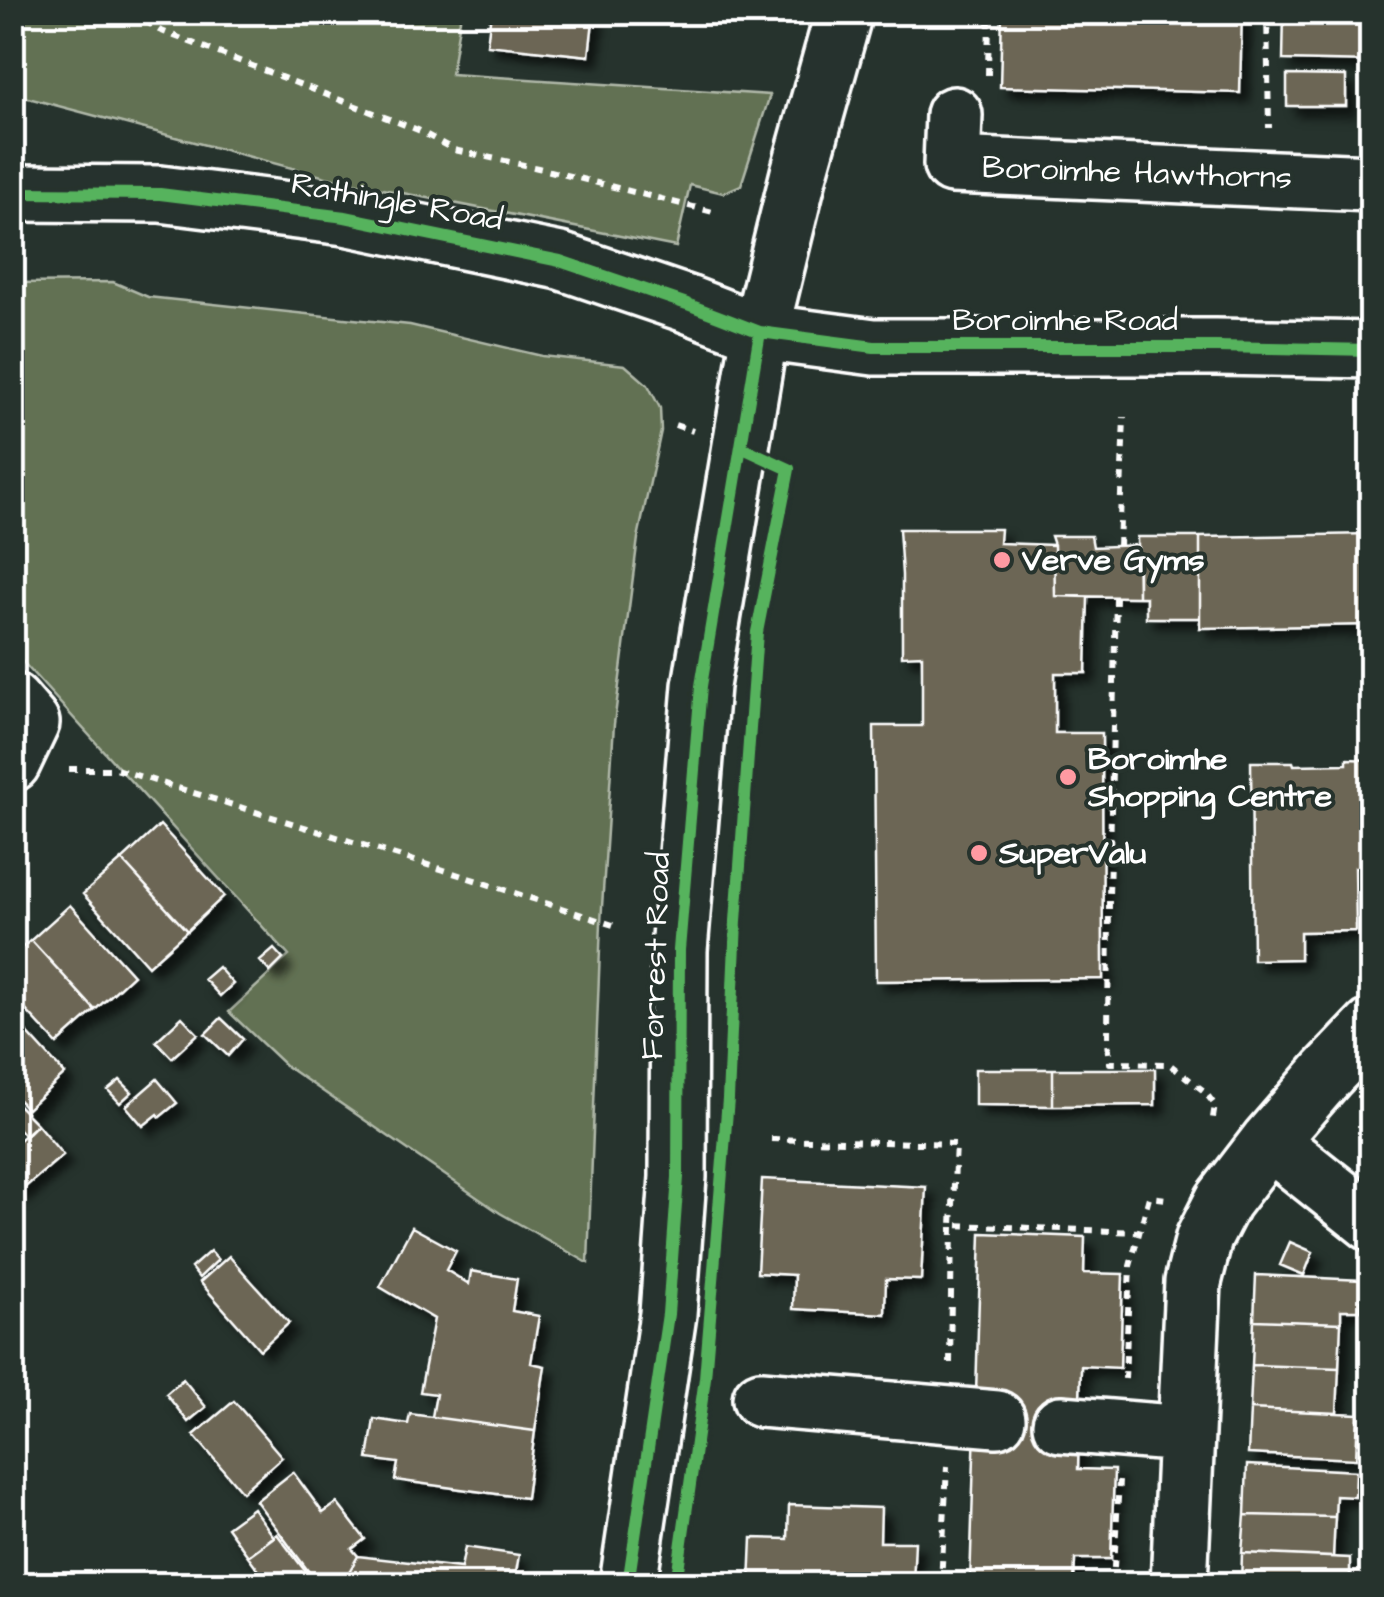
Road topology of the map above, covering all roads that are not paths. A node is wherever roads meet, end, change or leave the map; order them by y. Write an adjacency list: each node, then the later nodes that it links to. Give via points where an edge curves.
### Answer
1 (844, 12): 5 (street, Forrest Road)
2 (954, 115): 3 (street, Boroimhe Hawthorns, via 952,165)
3 (1372, 183)
4 (12, 192): 5 (street, Rathingle Road, via 160,194 346,217 560,261)
5 (760, 332): 6 (street, Boroimhe Road, via 874,348); 16 (street, Forrest Road, via 702,686 680,950 678,1177 668,1314)
6 (1372, 350)
7 (12, 700): 8 (street, via 31,723)
8 (38, 766)
9 (1372, 1027): 10 (street)
10 (1269, 1141): 11 (street); 15 (street, via 1223,1200 1204,1238 1193,1282)
11 (1372, 1223)
12 (761, 1399): 13 (street)
13 (973, 1417)
14 (1061, 1424): 15 (street)
15 (1184, 1434): 17 (street)
16 (628, 1584)
17 (1179, 1584)

